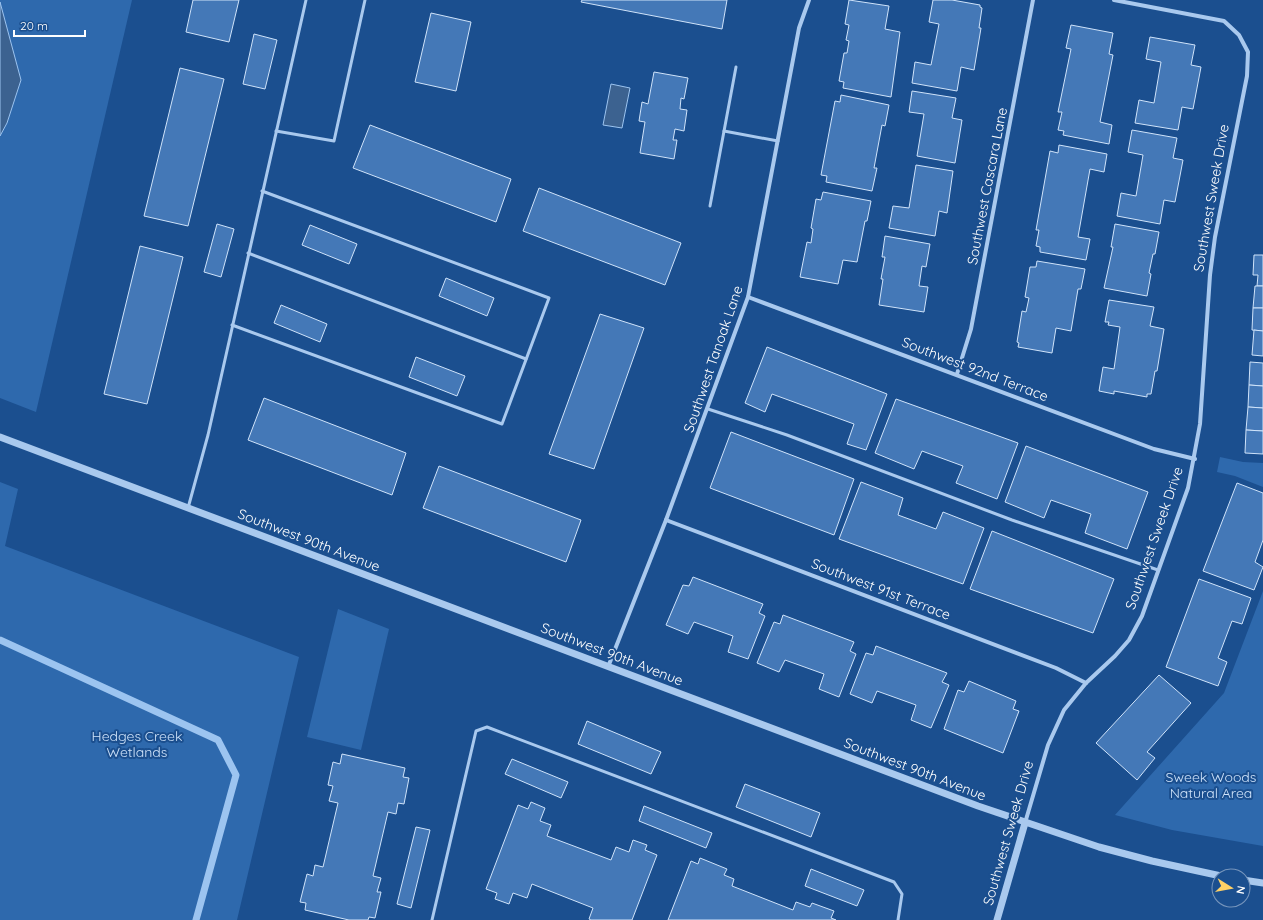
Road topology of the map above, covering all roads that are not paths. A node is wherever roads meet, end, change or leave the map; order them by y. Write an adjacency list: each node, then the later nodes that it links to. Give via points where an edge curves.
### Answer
1 (306, 0): 7 (lane)
2 (365, 0): 7 (lane, via 334,141)
3 (809, 0): 9 (street, Southwest Tanoak Lane, via 799,28)
4 (1033, 0): 16 (street, Southwest Cascara Lane, via 971,329)
5 (1114, 0): 19 (street, Southwest Sweek Drive, via 1224,21 1239,35 1248,52 1247,76 1215,237 1210,275 1200,424)
6 (736, 67): 8 (lane)
7 (276, 130): 10 (lane)
8 (724, 131): 9 (lane); 11 (lane)
9 (778, 141): 13 (street, Southwest Tanoak Lane)
10 (262, 191): 12 (lane); 15 (lane, via 549,298)
11 (710, 206)
12 (248, 253): 14 (lane); 15 (lane)
13 (748, 297): 16 (street, Southwest 92nd Terrace); 17 (street, Southwest Tanoak Lane)
14 (232, 325): 15 (lane, via 502,424); 20 (lane, via 208,434)
15 (526, 359)
16 (958, 374): 19 (street, Southwest 92nd Terrace, via 1154,449)
17 (708, 409): 21 (street, Southwest Tanoak Lane); 22 (lane, via 788,435 1012,520)
18 (0, 437): 20 (street, Southwest 90th Avenue)
19 (1195, 459): 22 (street, Southwest Sweek Drive, via 1188,488)
20 (188, 508): 23 (street, Southwest 90th Avenue)
21 (666, 520): 23 (street, Southwest Tanoak Lane); 24 (street, Southwest 91st Terrace, via 1056,668)
22 (1158, 570): 24 (street, Southwest Sweek Drive, via 1142,616 1129,640)
23 (608, 667): 25 (street, Southwest 90th Avenue)
24 (1086, 683): 25 (street, Southwest Sweek Drive, via 1064,710 1048,745)
25 (1025, 823): 26 (street, Southwest 90th Avenue, via 1152,862); 31 (street, Southwest Sweek Drive)
26 (1211, 874)
27 (1251, 881): 28 (street)
28 (1263, 883)
29 (432, 920): 30 (lane, via 476,731 487,727 894,882 902,894)
30 (898, 920)
31 (997, 920)

